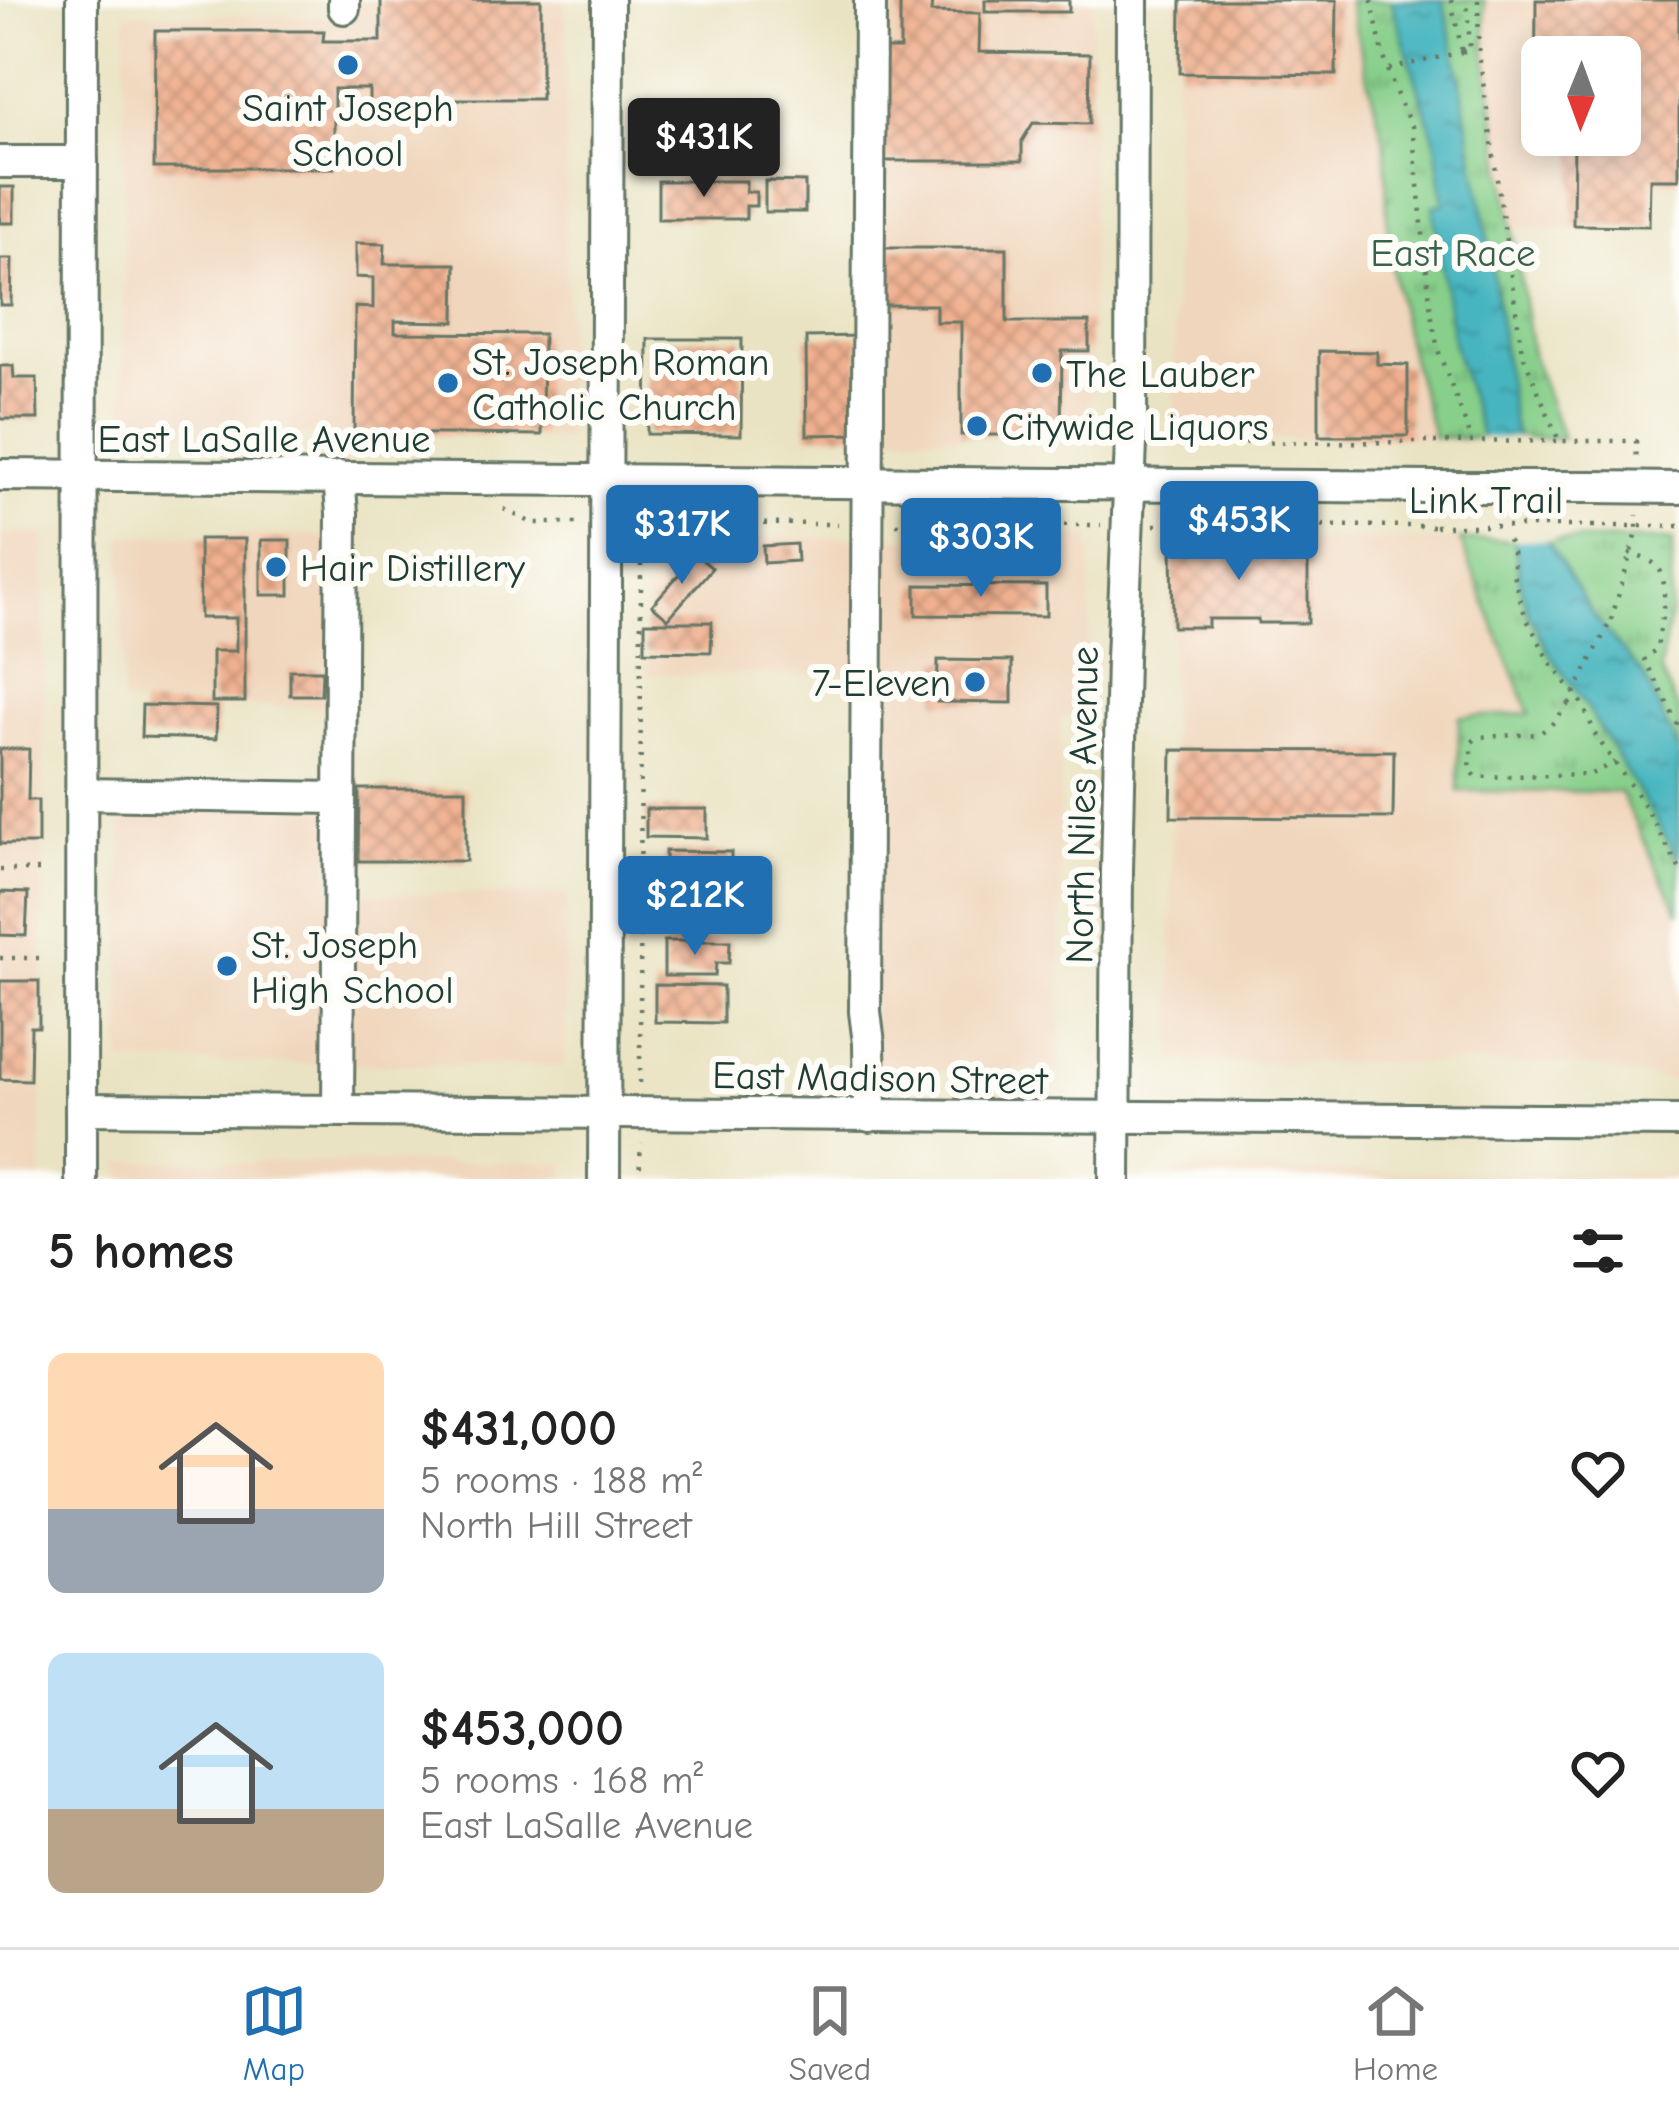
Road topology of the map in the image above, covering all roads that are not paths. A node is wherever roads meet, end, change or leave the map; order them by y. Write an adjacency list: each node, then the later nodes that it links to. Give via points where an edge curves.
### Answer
1 (82, 0): 5 (street)
2 (608, 0): 10 (street)
3 (870, 0): 11 (street)
4 (1132, 0): 12 (street, North Niles Avenue)
5 (82, 161): 6 (street); 8 (street)
6 (0, 162)
7 (0, 476): 8 (street, East LaSalle Avenue)
8 (82, 476): 9 (street, East LaSalle Avenue); 14 (street)
9 (339, 477): 10 (street, East LaSalle Avenue); 15 (street)
10 (606, 479): 11 (street, East LaSalle Avenue); 18 (street)
11 (868, 481): 12 (street, East LaSalle Avenue); 19 (street)
12 (1130, 485): 13 (street, East LaSalle Avenue, bridge); 20 (street, North Niles Avenue)
13 (1679, 488)
14 (81, 794): 15 (street); 16 (street)
15 (340, 798): 17 (street)
16 (81, 1109): 17 (street, East Madison Street); 22 (street)
17 (338, 1110): 18 (street, East Madison Street)
18 (604, 1114): 19 (street, East Madison Street); 23 (street)
19 (870, 1116): 20 (street, East Madison Street)
20 (1116, 1119): 21 (street, East Madison Street); 24 (street, North Niles Avenue)
21 (1679, 1121)
22 (81, 1179)
23 (604, 1179)
24 (1115, 1179)

